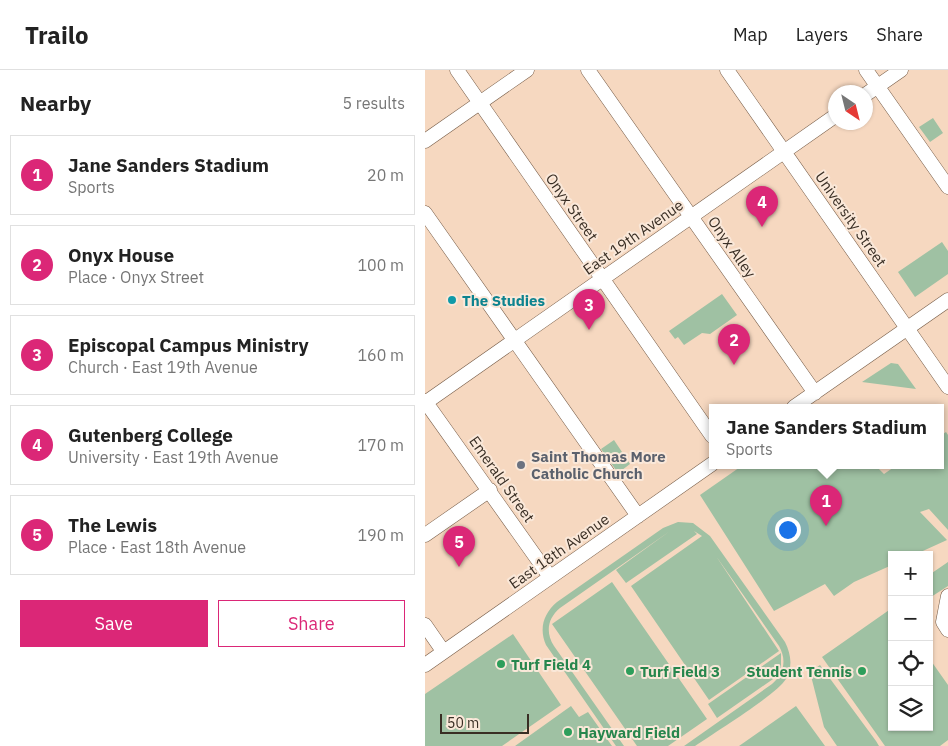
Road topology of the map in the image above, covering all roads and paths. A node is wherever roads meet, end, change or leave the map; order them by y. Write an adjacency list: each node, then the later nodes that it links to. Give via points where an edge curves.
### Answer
1 (457, 70): 9 (street, Onyx Street)
2 (527, 70): 9 (street)
3 (588, 70): 15 (street, Onyx Alley)
4 (727, 70): 12 (street, University Street)
5 (866, 70): 7 (street)
6 (901, 70): 7 (street)
7 (878, 86): 8 (street); 13 (street)
8 (873, 89)
9 (480, 103): 11 (street); 16 (street, Onyx Street)
10 (828, 121): 12 (street, East 19th Avenue)
11 (425, 141)
12 (784, 152): 15 (street, East 19th Avenue); 18 (street, University Street)
13 (948, 187)
14 (425, 213): 19 (street)
15 (691, 217): 16 (street, East 19th Avenue); 21 (street, Onyx Alley)
16 (602, 278): 19 (street, East 19th Avenue); 24 (street, Onyx Street)
17 (948, 300): 18 (street)
18 (907, 329): 20 (street, University Street); 21 (street)
19 (514, 340): 22 (street, East 19th Avenue); 27 (street)
20 (948, 387)
21 (815, 393): 23 (street)
22 (425, 402): 26 (street, Emerald Street)
23 (798, 404)
24 (709, 432)
25 (709, 466): 27 (street, East 18th Avenue)
26 (489, 490): 28 (street); 29 (street, Emerald Street)
27 (638, 516): 29 (street, East 18th Avenue)
28 (425, 535)
29 (550, 577): 33 (street, East 18th Avenue)
30 (948, 596): 32 (street, via 943,622)
31 (425, 625): 33 (street)
32 (948, 630)
33 (443, 651): 34 (street, East 18th Avenue)
34 (425, 664)

